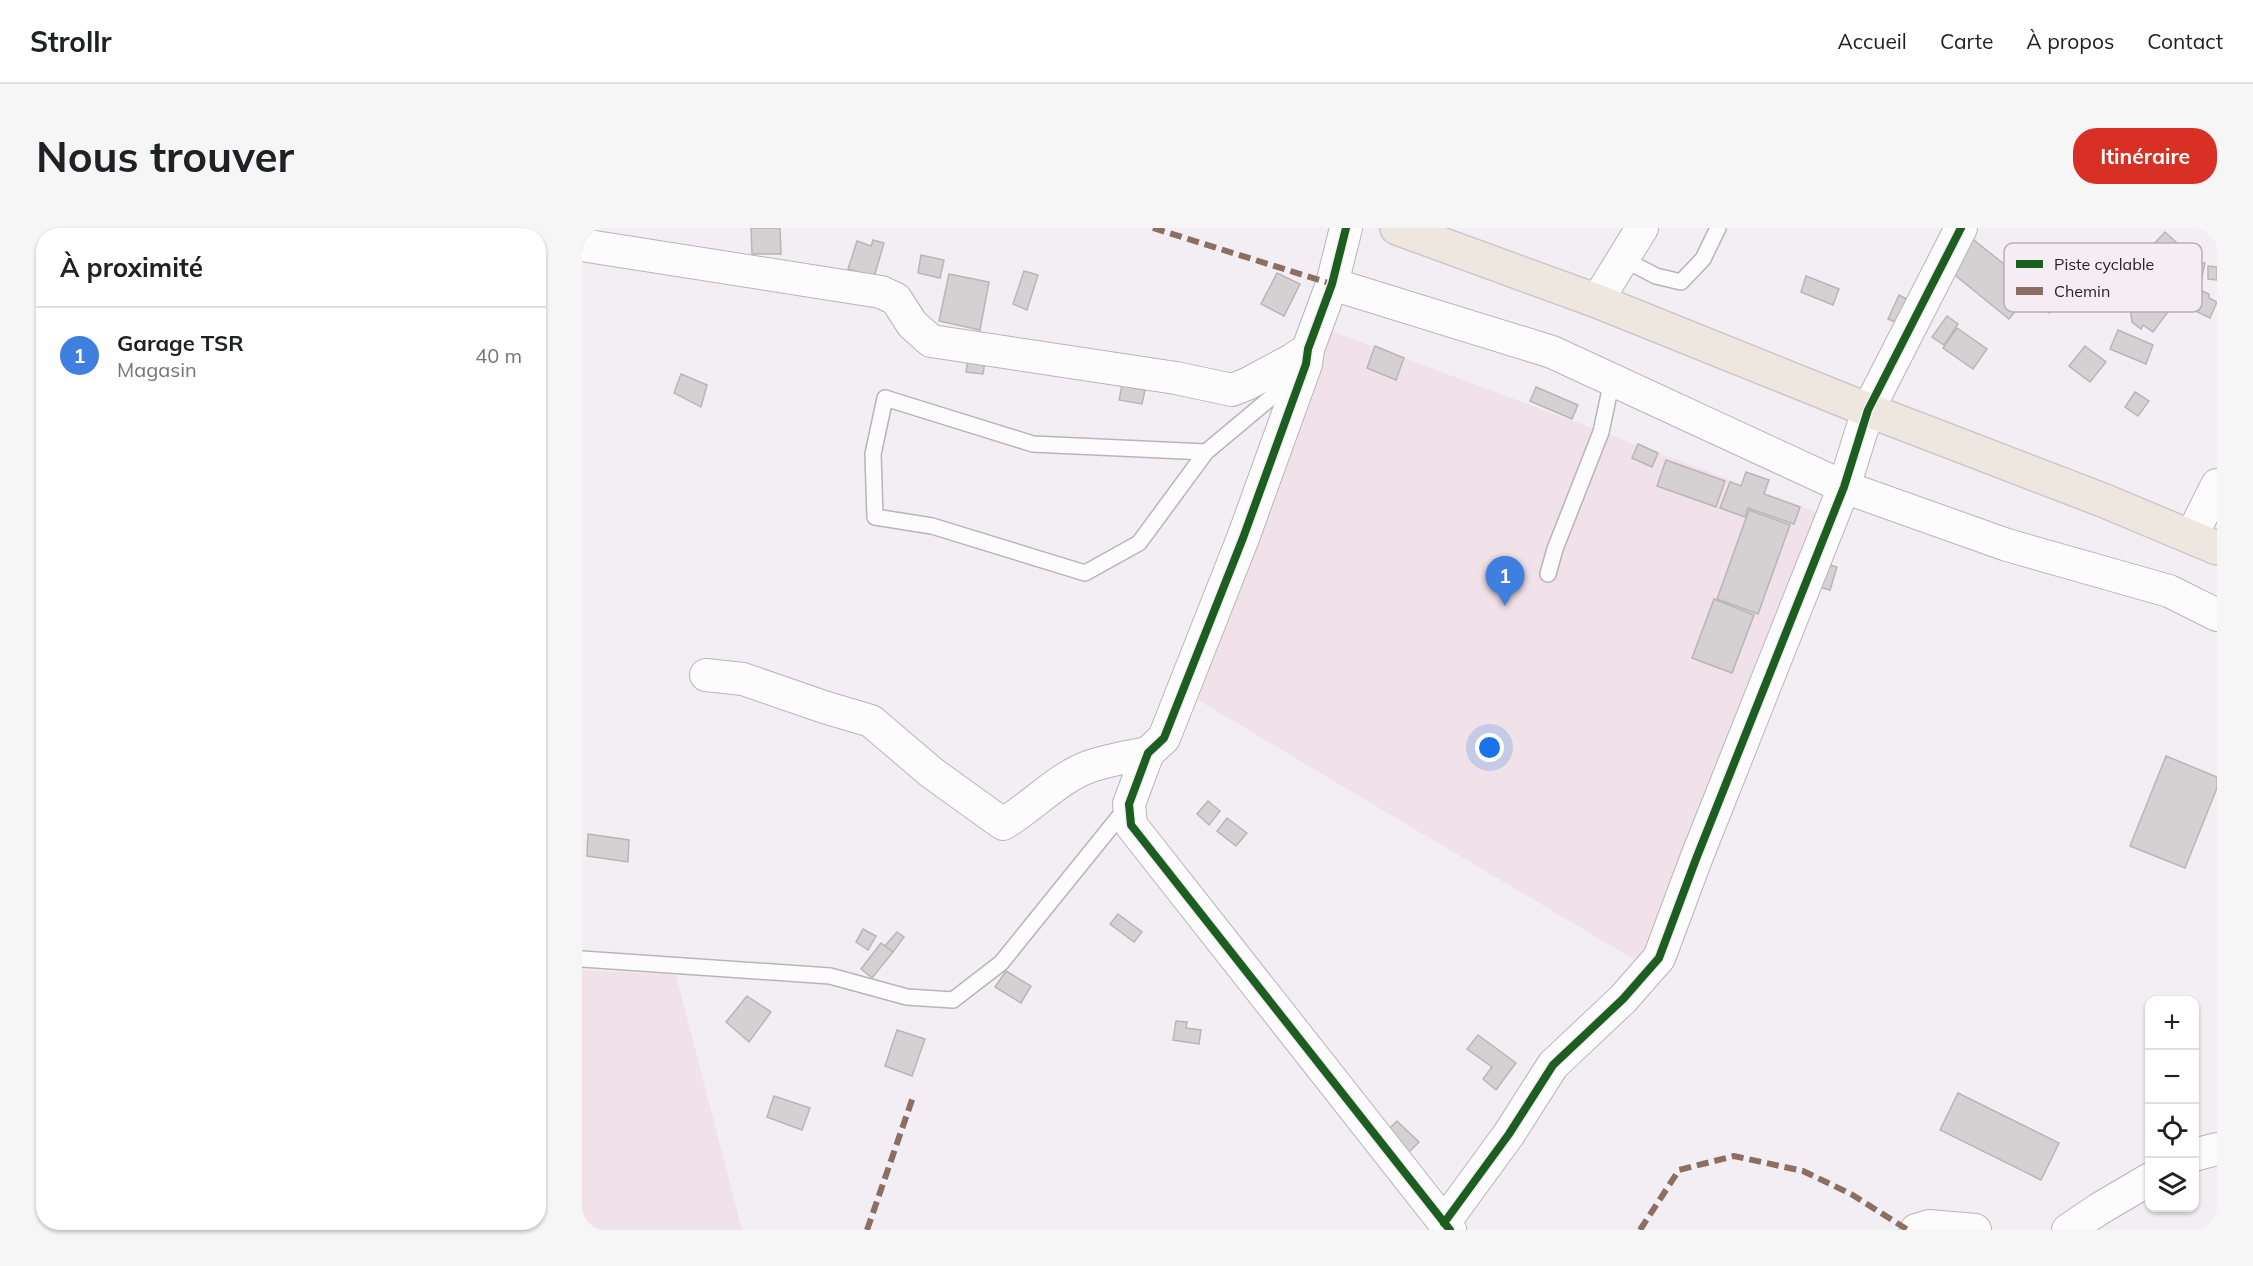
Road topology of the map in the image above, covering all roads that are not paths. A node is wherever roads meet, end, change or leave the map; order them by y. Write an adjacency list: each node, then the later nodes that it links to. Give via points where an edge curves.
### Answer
1 (1346, 228): 8 (street)
2 (1397, 228): 9 (highway)
3 (1642, 228): 7 (street)
4 (1718, 228): 7 (lane, via 1703,259 1681,282 1656,276)
5 (1961, 228): 12 (street)
6 (582, 244): 10 (street, via 881,292 896,299 912,324 932,340 1232,390)
7 (1623, 259): 9 (street)
8 (1332, 284): 10 (street); 11 (street, via 1552,352)
9 (1597, 301): 12 (highway)
10 (1300, 354): 13 (lane, via 1278,391); 20 (street, via 1306,364 1204,641 1164,738)
11 (1612, 380): 15 (street); 17 (lane, via 1601,432)
12 (1868, 410): 15 (street); 16 (highway)
13 (1206, 452): 13 (lane, via 1139,543 1085,573 932,526 875,517 873,454 885,398 1034,444)
14 (2217, 484): 16 (street)
15 (1844, 487): 18 (street, via 2007,545 2169,591); 26 (street, via 1659,958 1623,999 1553,1065)
16 (2204, 543)
17 (1548, 574)
18 (2217, 615)
19 (706, 675): 20 (street, via 743,679 871,721 932,773 1003,824 1087,767)
20 (1148, 753): 21 (street)
21 (1129, 804): 22 (lane, via 1001,963 953,1000 907,997 830,976); 26 (street, via 1131,825)
22 (582, 959)
23 (2217, 1149): 24 (street)
24 (2199, 1154)
25 (2145, 1182): 29 (street)
26 (1447, 1226)
27 (1916, 1230): 28 (street, via 1929,1226)
28 (1975, 1230)
29 (2068, 1230)

